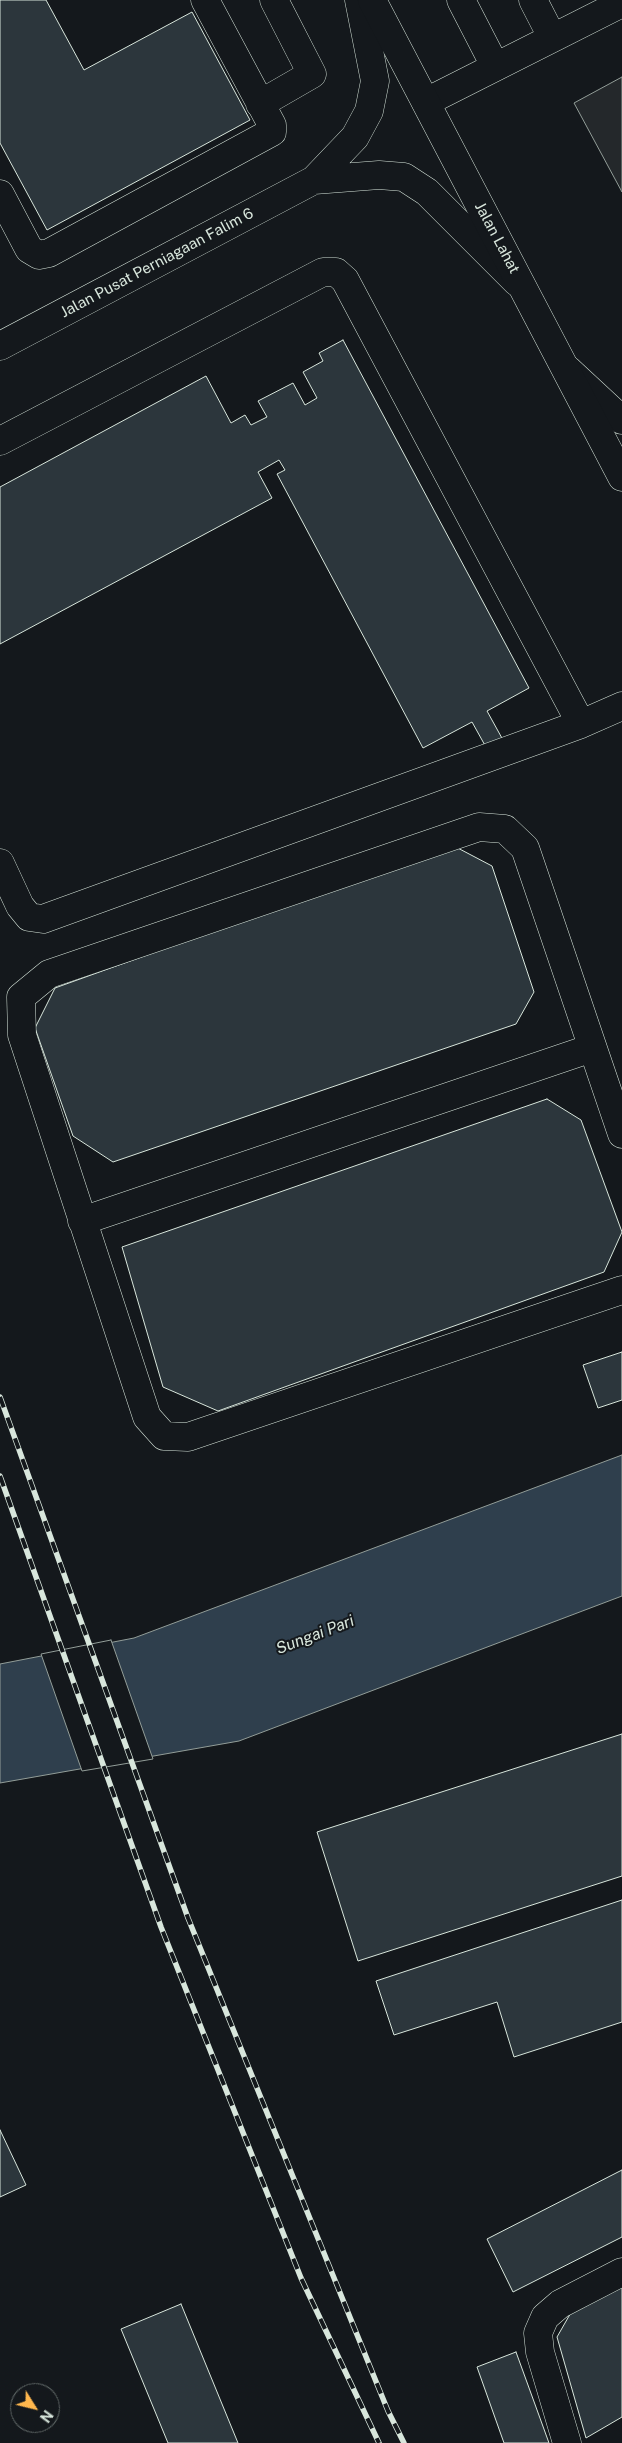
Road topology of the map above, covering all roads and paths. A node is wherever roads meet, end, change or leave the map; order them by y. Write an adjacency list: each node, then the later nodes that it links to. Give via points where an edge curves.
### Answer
1 (205, 0): 11 (street)
2 (274, 0): 11 (street, via 312,74)
3 (359, 0): 12 (street, via 375,81 369,111 355,137)
4 (372, 0): 10 (street, Jalan Lahat)
5 (461, 0): 9 (street)
6 (533, 0): 8 (street)
7 (622, 3): 8 (street)
8 (552, 37): 9 (street)
9 (495, 66): 10 (street)
10 (426, 102): 14 (street, Jalan Lahat)
11 (260, 104): 13 (street, via 272,125 272,132 49,254 39,255 28,249)
12 (314, 180): 14 (street, via 379,175 404,177 427,192); 15 (street, Jalan Pusat Perniagaan Falim 6)
13 (0, 194)
14 (524, 289): 16 (street, Jalan Lahat)
15 (0, 346)
16 (566, 368): 17 (street); 19 (street, Jalan Lahat)
17 (622, 420)
18 (0, 441): 21 (street, via 323,272 336,272 345,280)
19 (622, 477)
20 (619, 704): 21 (street)
21 (581, 724): 22 (street, via 43,919 29,917 20,906)
22 (0, 863)
23 (592, 1048): 24 (street); 25 (street); 25 (street, via 525,848 505,829 479,827 49,974 21,998 22,1035)
24 (622, 1134)
25 (82, 1221): 26 (street, via 147,1417 164,1436 188,1437)
26 (622, 1290)
27 (622, 2272): 28 (street, via 560,2304 545,2317 538,2333 540,2352)
28 (567, 2443)

